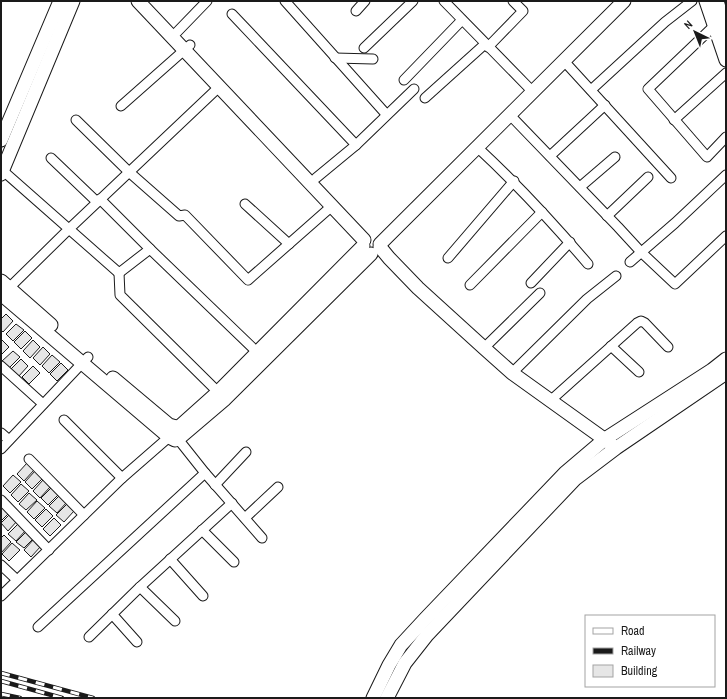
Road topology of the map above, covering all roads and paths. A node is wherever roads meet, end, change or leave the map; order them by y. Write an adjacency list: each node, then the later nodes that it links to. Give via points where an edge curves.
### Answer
1 (60, 1): 42 (street)
2 (73, 1): 48 (street)
3 (138, 1): 22 (street)
4 (148, 1): 20 (street)
5 (208, 1): 20 (street)
6 (285, 1): 24 (street)
7 (365, 1): 16 (street)
8 (413, 1): 23 (street)
9 (444, 1): 18 (street)
10 (513, 1): 21 (street, via 523,11)
11 (613, 1): 32 (street)
12 (624, 1): 27 (street)
13 (692, 1): 33 (street, via 665,22)
14 (706, 1): 19 (street)
15 (717, 1): 19 (street)
16 (356, 11)
17 (232, 14): 43 (street)
18 (462, 20): 21 (street); 29 (street)
19 (720, 28): 26 (street); 40 (street, via 648,89)
20 (177, 32): 22 (street)
21 (487, 46): 32 (street); 34 (street)
22 (187, 47): 30 (street); 36 (street); 52 (street)
23 (364, 48)
24 (335, 58): 25 (street); 37 (street)
25 (373, 59)
26 (726, 60)
27 (564, 61): 32 (street); 33 (street)
28 (726, 73): 40 (street)
29 (404, 80)
30 (219, 86): 49 (street); 58 (street)
31 (414, 89): 37 (street)
32 (530, 89): 38 (street); 65 (street)
33 (591, 90): 35 (street)
34 (425, 98)
35 (605, 105): 45 (street); 53 (street)
36 (121, 106)
37 (386, 114): 43 (street)
38 (510, 115): 44 (street); 45 (street)
39 (76, 120): 49 (street)
40 (674, 120): 41 (street, via 707,157)
41 (726, 137)
42 (1, 140)
43 (356, 145): 52 (street)
44 (477, 147): 54 (street); 65 (street)
45 (550, 156): 55 (street)
46 (615, 157): 55 (street)
47 (51, 158): 56 (street)
48 (2, 171): 61 (street)
49 (129, 172): 56 (street); 64 (street, via 179,216 185,215 248,280)
50 (726, 175): 67 (street)
51 (648, 177): 60 (street)
52 (316, 178): 65 (street)
53 (671, 178)
54 (514, 181): 59 (street); 68 (street)
55 (580, 187): 60 (street)
56 (98, 200): 61 (street); 66 (street)
57 (246, 204): 64 (street)
58 (332, 206): 64 (street); 65 (street)
59 (542, 212): 63 (street); 74 (street)
60 (607, 216): 67 (street)
61 (68, 229): 71 (street); 75 (street)
62 (726, 236): 67 (street, via 675,284)
63 (570, 242): 70 (street); 73 (street)
64 (289, 244)
65 (372, 245): 79 (street); 80 (street); 92 (street, via 224,399)
66 (150, 249): 71 (street); 80 (street)
67 (640, 252): 69 (street)
68 (448, 258)
69 (630, 262)
70 (588, 264)
71 (119, 273): 87 (street, via 120,295)
72 (616, 276): 85 (street, via 587,300)
73 (531, 283)
74 (470, 285)
75 (4, 288): 82 (street)
76 (540, 293): 79 (street)
77 (611, 346): 78 (street, via 641,321 645,322); 84 (street); 88 (street)
78 (668, 347)
79 (484, 348): 85 (street)
80 (258, 353): 87 (street)
81 (726, 359): 93 (street)
82 (85, 360): 89 (street); 92 (street)
83 (1, 366): 89 (street)
84 (639, 372)
85 (512, 373): 88 (street)
86 (726, 373): 95 (street)
87 (218, 392): 92 (street)
88 (550, 400): 93 (street)
89 (43, 404): 94 (street)
90 (64, 420): 101 (street)
91 (1, 433): 94 (street)
92 (173, 434): 99 (street); 101 (street)
93 (605, 439): 95 (street); 100 (street)
94 (10, 440): 96 (street)
95 (616, 448): 100 (street)
96 (1, 449)
97 (246, 452): 102 (street)
98 (29, 459): 106 (street)
99 (205, 473): 102 (street); 120 (street)
100 (570, 476): 123 (street, via 426,618 402,645); 124 (street, via 427,635 405,663)
101 (122, 478): 106 (street)
102 (215, 485): 105 (street)
103 (278, 487): 107 (street)
104 (1, 500): 110 (street)
105 (232, 502): 107 (street); 108 (street)
106 (84, 515): 110 (street)
107 (245, 518): 109 (street)
108 (202, 530): 111 (street); 112 (street)
109 (262, 538)
110 (49, 550): 114 (street)
111 (170, 559): 115 (street); 117 (street)
112 (234, 562)
113 (1, 565): 114 (street)
114 (17, 580): 116 (street)
115 (140, 587): 118 (street); 119 (street)
116 (1, 596)
117 (203, 596)
118 (112, 614): 121 (street); 122 (street)
119 (175, 622)
120 (38, 627)
121 (89, 637)
122 (138, 642)
123 (373, 698)
124 (387, 698)

